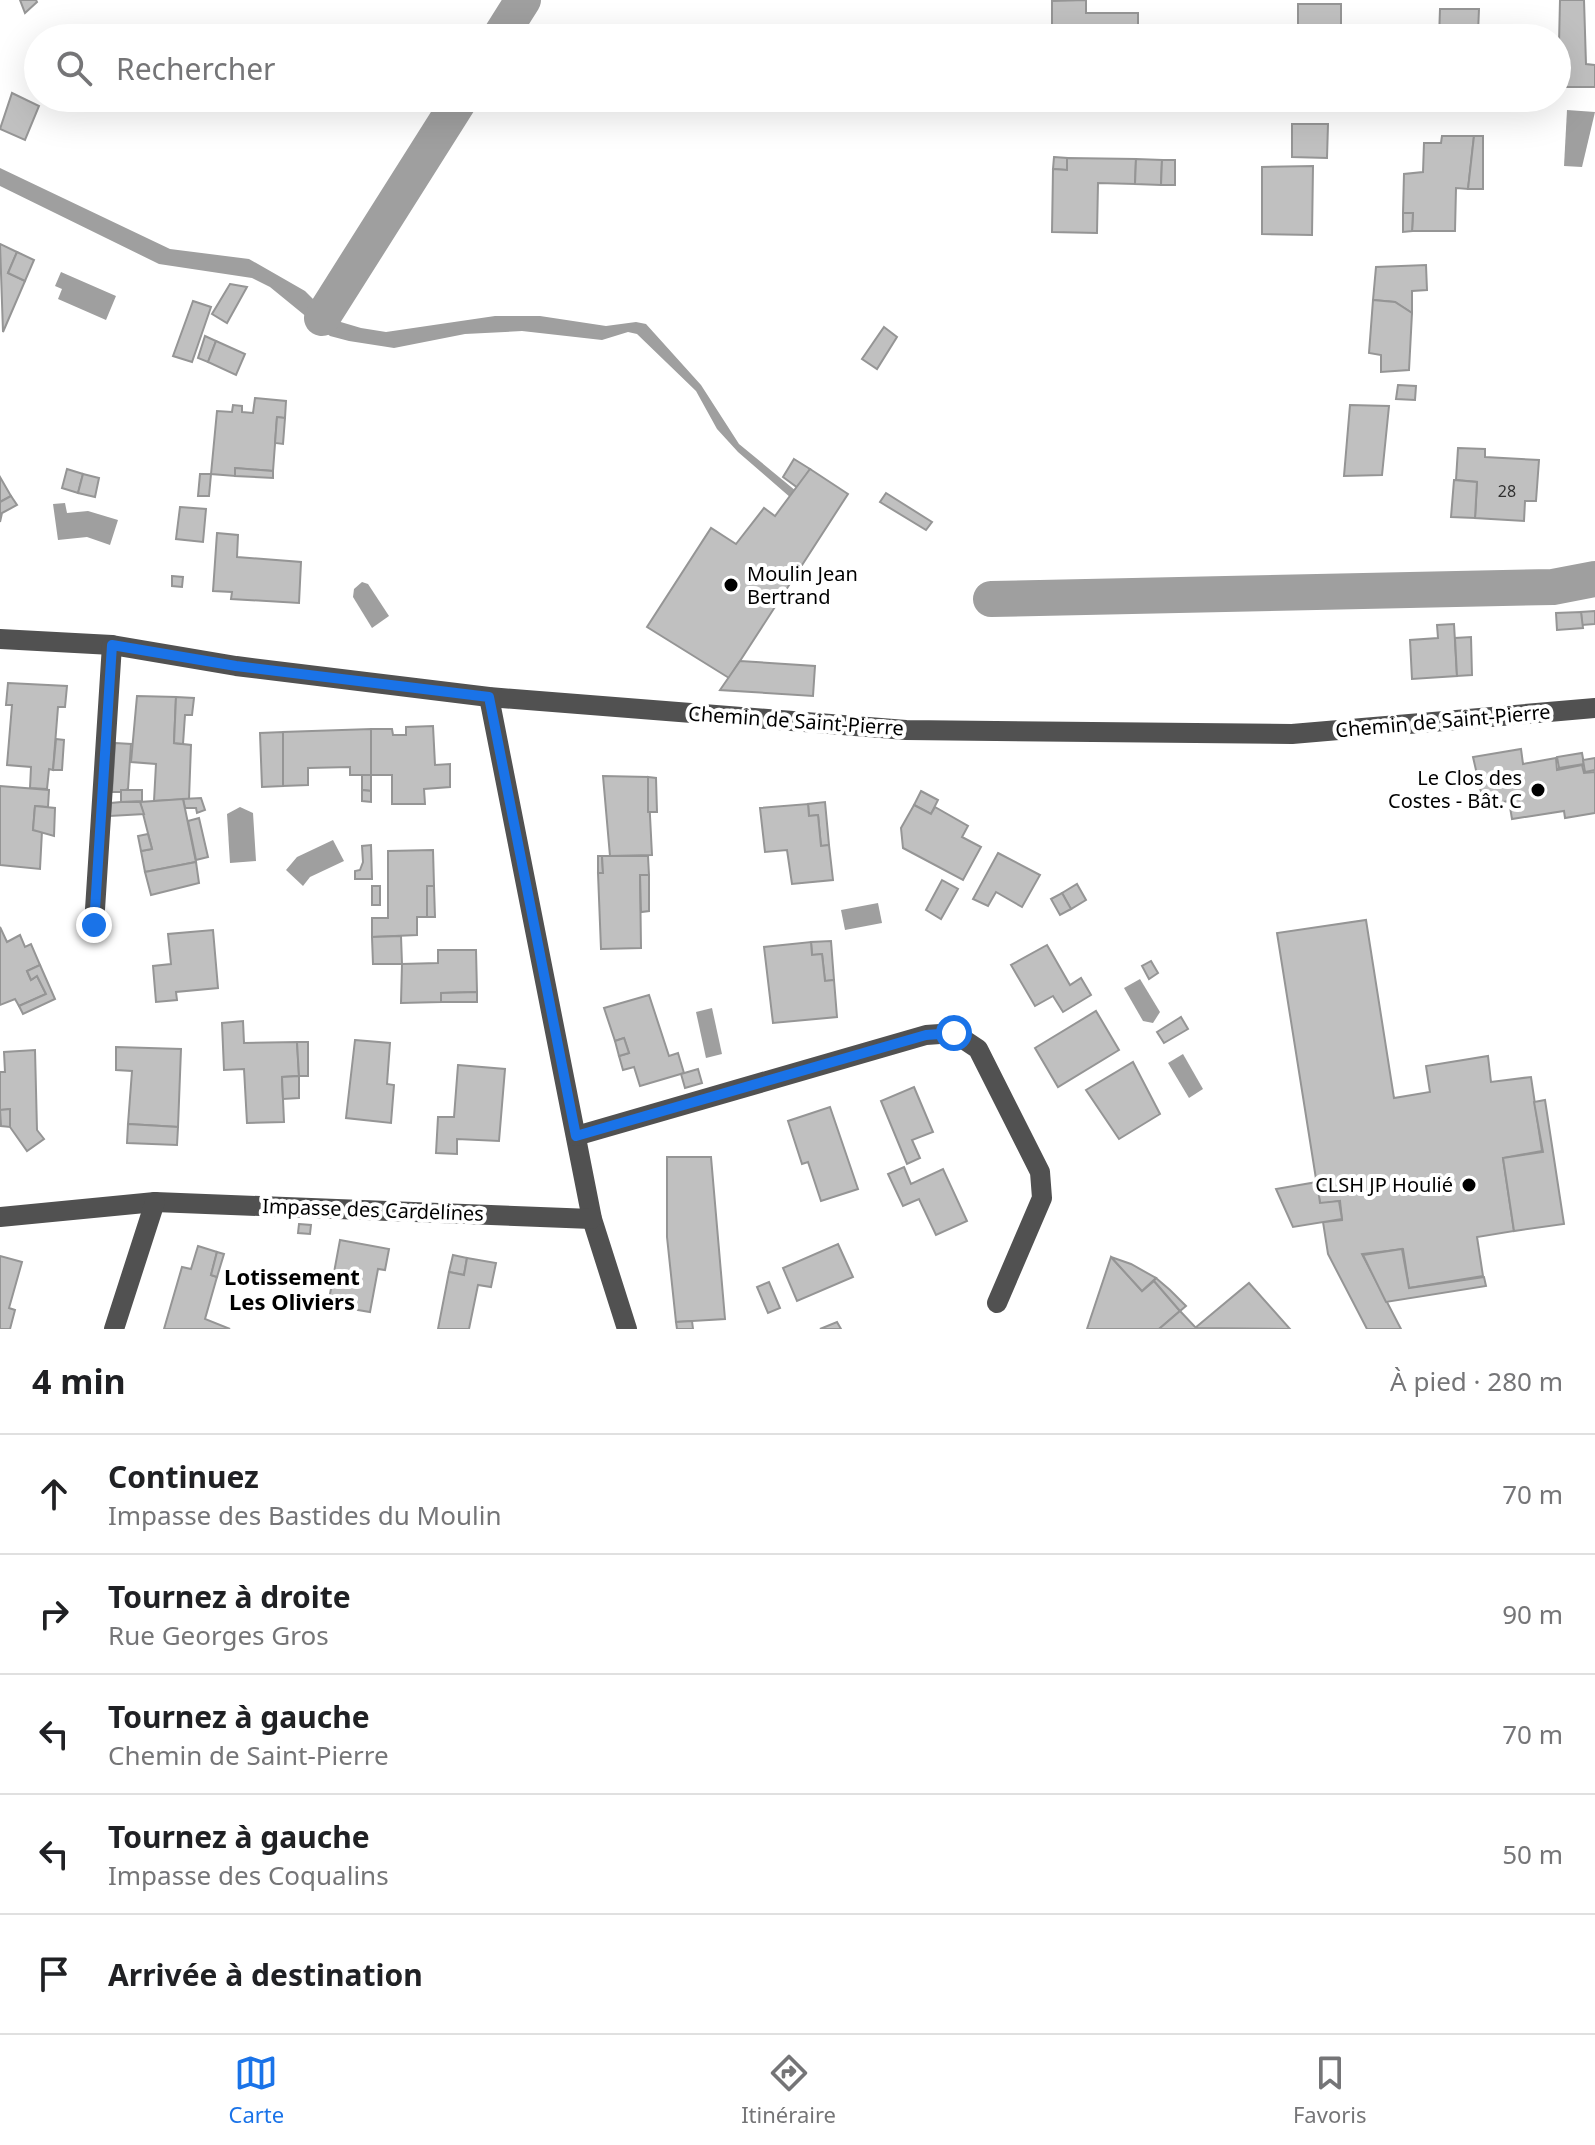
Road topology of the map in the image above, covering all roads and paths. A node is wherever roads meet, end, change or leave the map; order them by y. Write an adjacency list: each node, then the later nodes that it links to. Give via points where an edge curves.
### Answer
1 (0, 639): 2 (street, Chemin de Saint-Pierre)
2 (112, 645): 3 (street, Chemin de Saint-Pierre); 5 (street)
3 (489, 697): 4 (street, Chemin de Saint-Pierre, via 906,730 1292,734); 6 (street)
4 (1595, 708)
5 (94, 925)
6 (576, 1136): 9 (street); 10 (street, via 926,1035 954,1033 978,1049 1040,1172 1042,1198)
7 (155, 1202): 8 (street, Impasse des Cardelines); 9 (street, Impasse des Cardelines); 11 (street)
8 (0, 1217)
9 (592, 1219): 12 (street)
10 (997, 1303)
11 (114, 1329)
12 (627, 1329)

